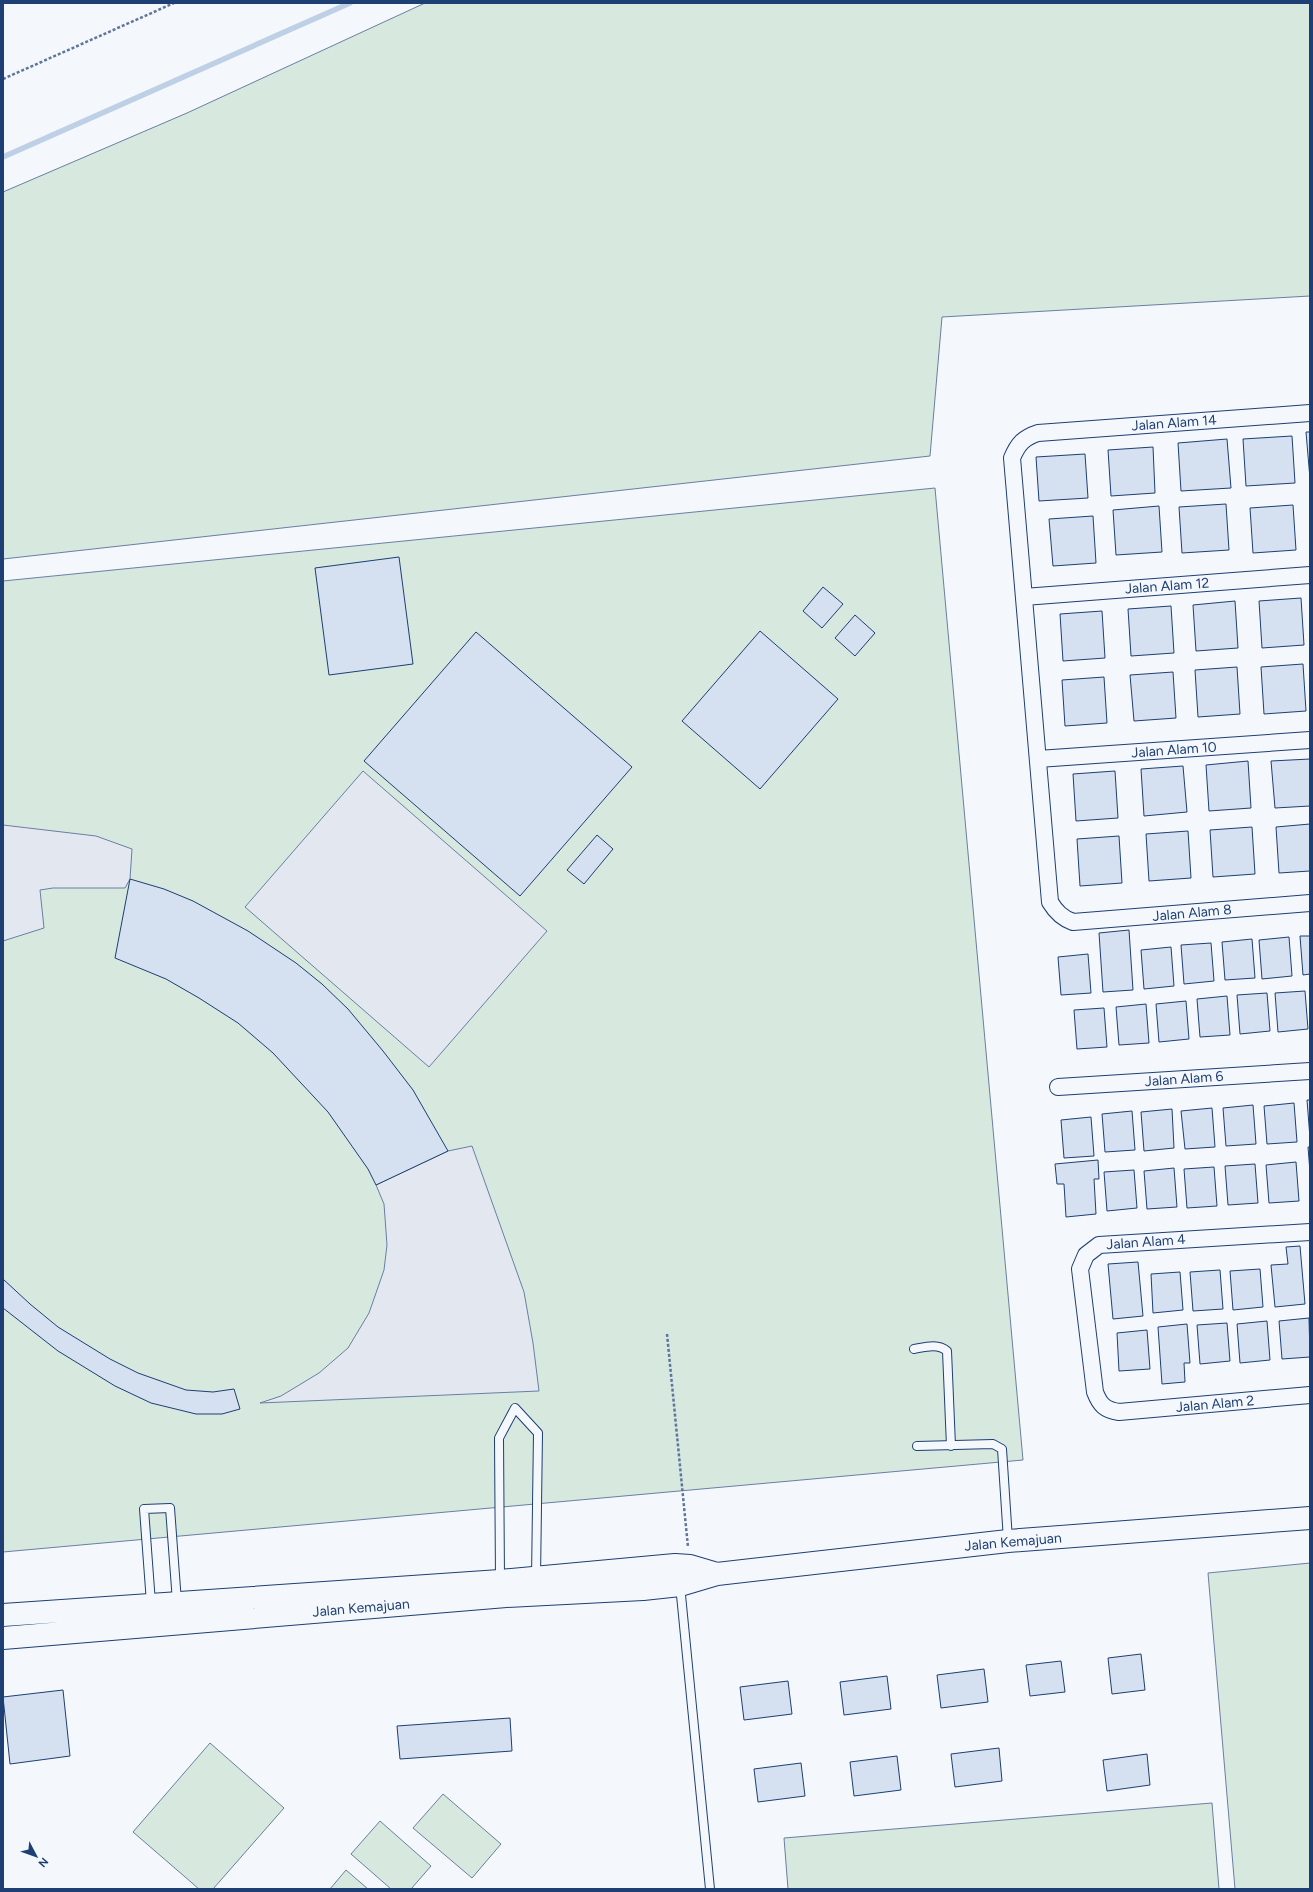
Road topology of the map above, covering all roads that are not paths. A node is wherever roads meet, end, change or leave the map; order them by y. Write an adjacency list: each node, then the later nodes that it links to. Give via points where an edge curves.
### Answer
1 (1310, 413): 3 (street, Jalan Alam 14, via 1038,433 1026,437 1012,458)
2 (1310, 576): 3 (street, Jalan Alam 12)
3 (1024, 597): 5 (street)
4 (1310, 740): 5 (street, Jalan Alam 10)
5 (1038, 759): 6 (street, Jalan Alam 8, via 1050,902 1059,914 1073,922)
6 (1310, 903)
7 (1310, 1071): 8 (street, Jalan Alam 6)
8 (1058, 1088)
9 (1310, 1232): 12 (street, Jalan Alam 4, via 1100,1245 1086,1255 1080,1269 1095,1392 1098,1402 1103,1407)
10 (914, 1349): 14 (lane, via 937,1346 947,1351)
11 (1310, 1395): 12 (street, Jalan Alam 2)
12 (1119, 1412)
13 (917, 1446): 14 (lane)
14 (951, 1446): 16 (lane, via 993,1444 1002,1449)
15 (1310, 1518): 16 (street, Jalan Kemajuan)
16 (1008, 1541): 17 (street, Jalan Kemajuan, via 717,1574)
17 (680, 1573): 18 (street, Jalan Kemajuan); 24 (lane)
18 (537, 1586): 19 (street, Jalan Kemajuan); 19 (lane, via 538,1433 515,1408 499,1438)
19 (503, 1588): 20 (street, Jalan Kemajuan)
20 (178, 1613): 22 (street, Jalan Kemajuan); 22 (lane, via 170,1508 144,1510)
21 (3, 1615): 22 (street, Jalan Kemajuan)
22 (153, 1615): 23 (street, Jalan Kemajuan)
23 (3, 1638)
24 (710, 1889)

